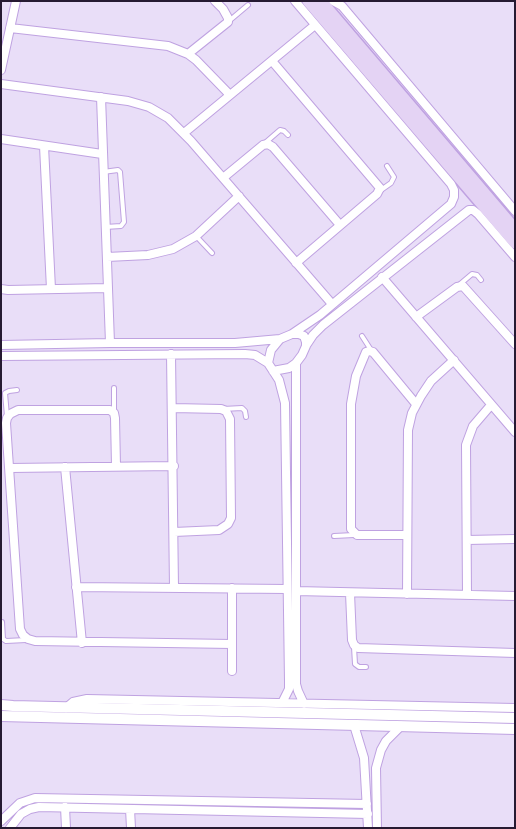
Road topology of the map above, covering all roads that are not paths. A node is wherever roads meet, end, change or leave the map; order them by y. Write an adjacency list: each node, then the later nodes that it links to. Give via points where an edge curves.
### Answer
1 (16, 1): 12 (street)
2 (215, 1): 9 (street, via 227,15)
3 (295, 1): 10 (street)
4 (308, 1): 11 (main road)
5 (327, 1): 7 (street)
6 (333, 1): 30 (street, via 342,6)
7 (321, 2): 11 (main road)
8 (248, 5): 9 (lane)
9 (228, 22): 13 (street)
10 (315, 25): 14 (street); 46 (street, via 454,190 451,204)
11 (334, 25): 33 (main road); 35 (main road)
12 (10, 28): 13 (street, via 159,45); 15 (street)
13 (188, 54): 17 (street)
14 (272, 61): 17 (street); 28 (street, via 379,185)
15 (1, 70)
16 (1, 84): 18 (street)
17 (230, 95): 19 (street)
18 (101, 97): 19 (street, via 149,107); 24 (street)
19 (184, 133): 27 (street)
20 (288, 135): 22 (lane, via 280,130)
21 (1, 139): 23 (street)
22 (263, 144): 27 (street); 31 (street, via 273,148)
23 (44, 146): 24 (street); 45 (street)
24 (102, 154): 26 (street)
25 (387, 166): 28 (lane, via 393,180)
26 (103, 172): 32 (street); 32 (lane, via 120,172 124,222 121,226)
27 (223, 178): 29 (street)
28 (379, 192): 31 (street)
29 (239, 196): 34 (street); 39 (street)
30 (515, 211)
31 (340, 225): 39 (street)
32 (105, 227): 37 (street)
33 (515, 229)
34 (196, 236): 36 (lane); 37 (street, via 161,253)
35 (515, 243)
36 (212, 253)
37 (107, 257): 43 (street)
38 (515, 257): 40 (street, via 478,214 469,210)
39 (296, 263): 46 (street)
40 (382, 278): 47 (street); 54 (street, via 318,330)
41 (481, 280): 42 (lane, via 472,274)
42 (457, 287): 47 (street); 52 (street, via 466,287)
43 (108, 288): 45 (street); 51 (street)
44 (2, 289): 45 (street)
45 (51, 290)
46 (332, 304): 48 (street)
47 (416, 317): 58 (street)
48 (292, 334): 50 (street); 54 (street, via 304,336)
49 (362, 336): 55 (lane)
50 (280, 339): 51 (street, via 236,343); 59 (street, via 271,350)
51 (110, 343): 53 (street)
52 (515, 344)
53 (1, 345)
54 (306, 346): 60 (street)
55 (373, 352): 64 (street); 77 (street, via 369,351 364,356 351,404 351,528)
56 (171, 354): 57 (street); 59 (street, via 250,354); 66 (street)
57 (1, 356)
58 (454, 360): 64 (street, via 432,381); 65 (street)
59 (268, 362): 61 (street)
60 (296, 364): 61 (street); 86 (street)
61 (273, 371): 85 (street, via 282,387 284,403)
62 (114, 388): 68 (lane)
63 (17, 390): 70 (lane, via 5,393)
64 (416, 404): 78 (street, via 407,438)
65 (491, 405): 71 (street); 81 (street, via 473,426 466,445)
66 (172, 408): 67 (street); 73 (street)
67 (221, 409): 69 (lane, via 242,408); 76 (street, via 226,411 230,420 230,521 219,530)
68 (114, 413): 70 (street, via 105,409 18,410); 72 (street)
69 (246, 417)
70 (7, 418): 75 (street)
71 (515, 432)
72 (116, 466): 73 (street); 74 (street)
73 (174, 466): 76 (street)
74 (65, 467): 75 (street); 82 (street)
75 (10, 468): 92 (street, via 20,629)
76 (174, 532): 83 (street)
77 (357, 534): 78 (street); 79 (lane)
78 (406, 535): 88 (street)
79 (334, 536)
80 (515, 539): 81 (street)
81 (467, 540): 89 (street)
82 (76, 587): 83 (street); 93 (street)
83 (174, 588): 84 (street)
84 (232, 588): 85 (street); 94 (street)
85 (287, 589): 99 (street, via 289,689)
86 (296, 592): 87 (street); 100 (street, via 296,684)
87 (350, 593): 88 (street); 95 (street)
88 (407, 594): 89 (street)
89 (467, 595): 90 (street)
90 (515, 596)
91 (2, 622): 92 (lane, via 3,639 6,641)
92 (28, 639): 93 (street)
93 (82, 643): 94 (street)
94 (232, 644): 98 (street)
95 (354, 645): 96 (street, via 364,649); 97 (lane, via 355,664)
96 (515, 653)
97 (366, 667)
98 (232, 671)
99 (282, 703): 100 (street); 102 (street, via 87,699 73,702)
100 (304, 704): 103 (street)
101 (1, 705): 102 (street)
102 (66, 708): 105 (street)
103 (515, 708)
104 (1, 716): 106 (street)
105 (515, 718)
106 (354, 725): 107 (street); 109 (street, via 364,758)
107 (401, 726): 108 (street); 118 (street, via 381,750 376,768)
108 (515, 729)
109 (367, 804): 112 (street); 113 (street, via 35,798 20,803)
110 (65, 807): 111 (street); 114 (street, via 30,809 21,814); 115 (street)
111 (130, 809): 112 (street); 116 (street)
112 (368, 814): 117 (street)
113 (1, 822)
114 (10, 828)
115 (66, 828)
116 (131, 828)
117 (368, 828)
118 (378, 828)

